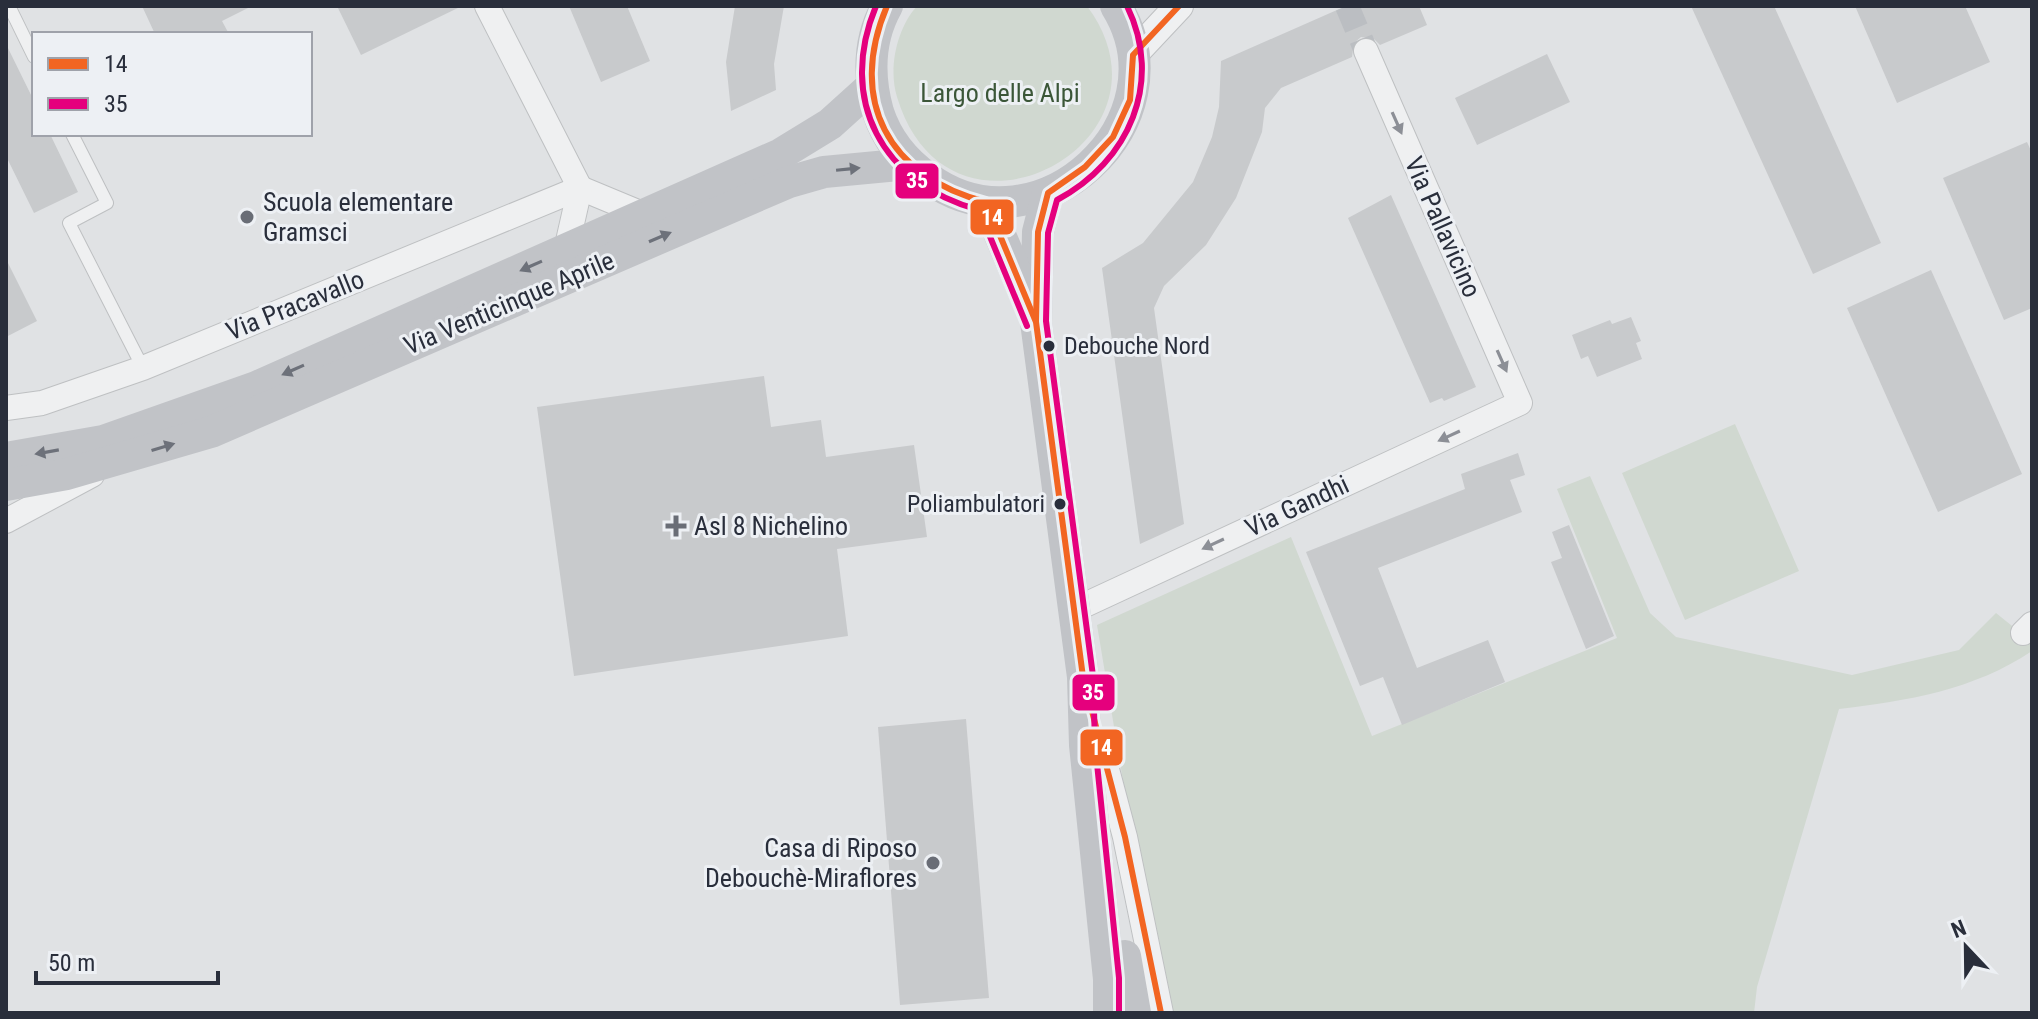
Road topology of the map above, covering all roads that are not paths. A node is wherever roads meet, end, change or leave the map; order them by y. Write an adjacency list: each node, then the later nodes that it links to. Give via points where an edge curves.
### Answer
1 (9, 6): 7 (lane)
2 (487, 6): 12 (street)
3 (887, 6): 9 (main road, via 871,50)
4 (1116, 6): 8 (main road)
5 (1179, 6): 8 (street)
6 (1366, 51): 19 (street, Via Pallavicino, one-way to 19)
7 (32, 53)
8 (1133, 55): 13 (main road, via 1130,101 1113,140 1085,171)
9 (871, 87): 11 (main road, via 885,132); 15 (main road, Via Venticinque Aprile, via 809,139)
10 (73, 136): 18 (lane, via 107,203 69,223)
11 (909, 164): 14 (main road, via 938,185); 22 (main road, Via Venticinque Aprile, one-way to 11, via 211,432 789,182 824,172)
12 (580, 188): 15 (street); 16 (street, Via Venticinque Aprile); 18 (street, Via Pracavallo)
13 (1048, 193): 14 (main road, via 1006,204); 17 (main road, via 1038,232)
14 (986, 202): 17 (main road)
15 (645, 215): 16 (main road, Via Venticinque Aprile)
16 (566, 250): 21 (main road, Via Venticinque Aprile, one-way to 21, via 186,414 103,441)
17 (1036, 322): 25 (main road)
18 (143, 368): 20 (street, Via Pracavallo, via 42,403)
19 (1520, 403): 25 (street, Via Gandhi, one-way to 25)
20 (6, 408)
21 (6, 458)
22 (113, 462): 23 (main road, Via Venticinque Aprile); 24 (street, Via Venticinque Aprile)
23 (6, 485)
24 (6, 521)
25 (1074, 610): 26 (main road)
26 (1083, 677): 27 (main road); 28 (main road)
27 (1100, 743): 29 (main road); 30 (street)
28 (1109, 1013)
29 (1135, 1013)
30 (1161, 1013)

